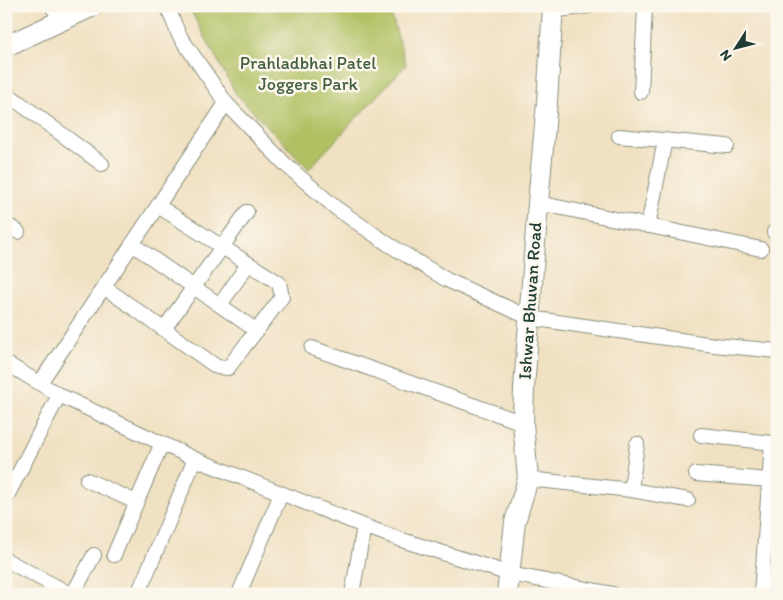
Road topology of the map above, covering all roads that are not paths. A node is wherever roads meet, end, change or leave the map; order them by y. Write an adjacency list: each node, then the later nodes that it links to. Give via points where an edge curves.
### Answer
1 (94, 6): 6 (street)
2 (167, 6): 10 (street, via 179,35)
3 (588, 6): 5 (street)
4 (641, 7): 8 (street)
5 (553, 8): 15 (street, Ishwar Bhuvan Road)
6 (57, 13): 7 (street)
7 (6, 46)
8 (641, 92)
9 (6, 93): 14 (street)
10 (226, 103): 16 (street); 28 (street, via 286,165 336,208 447,280)
11 (619, 136): 12 (street)
12 (664, 140): 13 (street); 19 (street)
13 (727, 146)
14 (102, 164)
15 (538, 202): 19 (street); 28 (street, Ishwar Bhuvan Road)
16 (158, 206): 21 (street); 22 (street)
17 (247, 212): 22 (street)
18 (6, 224): 20 (street)
19 (648, 226): 23 (street)
20 (18, 232)
21 (132, 244): 25 (street); 26 (street)
22 (223, 248): 24 (street); 26 (street)
23 (761, 249)
24 (248, 264): 27 (street); 30 (street, via 279,283 282,297)
25 (104, 287): 29 (street); 34 (street)
26 (195, 287): 27 (street); 29 (street)
27 (220, 305): 30 (street)
28 (530, 318): 32 (street); 36 (street, Ishwar Bhuvan Road)
29 (164, 329): 30 (street, via 217,367 228,368)
30 (256, 331)
31 (312, 348): 36 (street)
32 (777, 351)
33 (6, 363): 34 (street)
34 (40, 383): 35 (street)
35 (59, 395): 38 (street); 47 (street)
36 (523, 424): 42 (street, Ishwar Bhuvan Road)
37 (701, 436): 44 (street, via 772,443)
38 (162, 443): 40 (street); 49 (street)
39 (637, 444): 45 (street)
40 (196, 459): 46 (street); 56 (street)
41 (696, 474): 44 (street)
42 (528, 479): 45 (street); 54 (street, Ishwar Bhuvan Road, via 515,522)
43 (87, 480): 49 (street)
44 (770, 480): 61 (street)
45 (631, 490): 48 (street)
46 (281, 494): 50 (street); 57 (street)
47 (6, 498)
48 (688, 500)
49 (136, 502): 51 (street)
50 (364, 526): 54 (street); 58 (street)
51 (114, 554)
52 (94, 555): 55 (street)
53 (6, 560): 55 (street)
54 (510, 574): 59 (street, Ishwar Bhuvan Road); 60 (street)
55 (72, 594)
56 (138, 594)
57 (239, 594)
58 (352, 594)
59 (507, 594)
60 (613, 594)
61 (761, 594)

